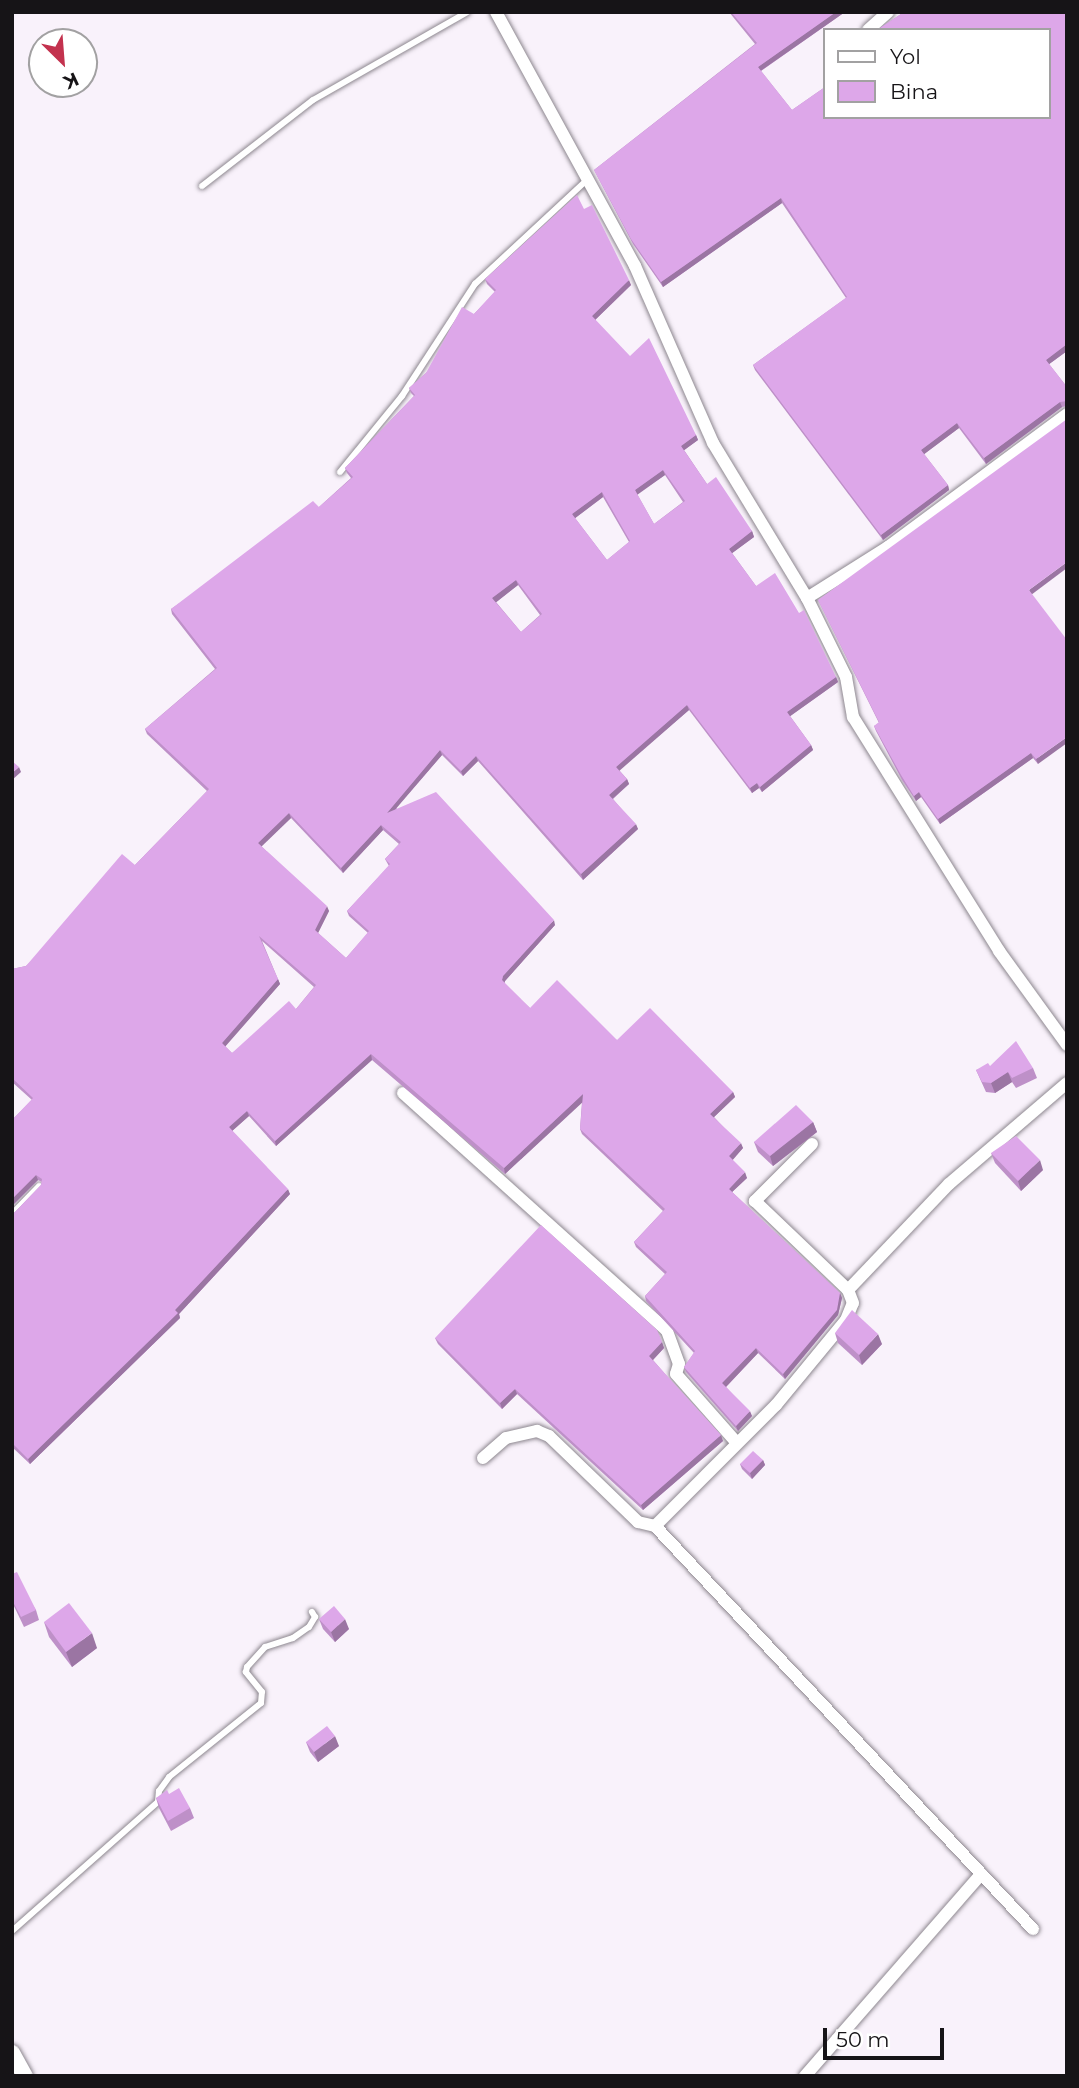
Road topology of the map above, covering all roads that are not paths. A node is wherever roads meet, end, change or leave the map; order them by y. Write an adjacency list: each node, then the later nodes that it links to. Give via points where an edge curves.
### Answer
1 (467, 12): 6 (lane, via 313,100)
2 (496, 12): 5 (street)
3 (888, 12): 4 (street)
4 (870, 28)
5 (587, 179): 8 (lane, via 475,284 402,396); 9 (street, via 635,266 713,443)
6 (202, 186)
7 (1067, 414): 9 (street, via 888,547)
8 (340, 472)
9 (807, 598): 10 (street, via 846,677 853,717 999,951)
10 (1067, 1045)
11 (1067, 1083): 16 (street, via 948,1184)
12 (403, 1093): 17 (street, via 667,1331 679,1364 676,1374)
13 (812, 1144): 16 (street, via 755,1201)
14 (39, 1186): 15 (lane)
15 (12, 1214)
16 (848, 1290): 17 (street, via 853,1303 846,1320 776,1405)
17 (737, 1443): 19 (street)
18 (483, 1458): 19 (street, via 506,1438 537,1431 549,1436 638,1522)
19 (655, 1525): 21 (street)
20 (312, 1612): 23 (lane, via 315,1617 309,1627 265,1647 247,1667 262,1692 261,1703 169,1777 159,1791 158,1802)
21 (981, 1874): 22 (street); 26 (street)
22 (1033, 1929)
23 (12, 1931)
24 (12, 2053): 25 (street)
25 (25, 2076)
26 (805, 2076)

